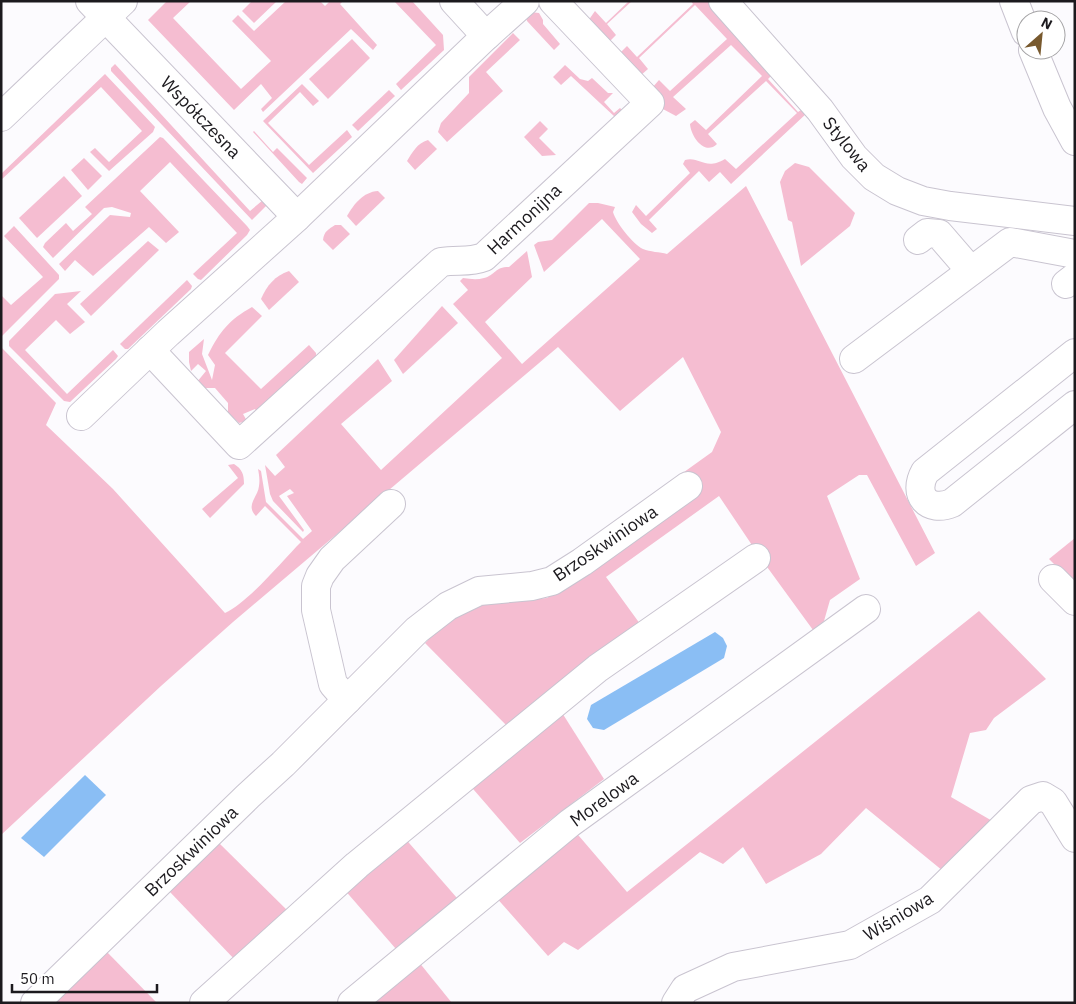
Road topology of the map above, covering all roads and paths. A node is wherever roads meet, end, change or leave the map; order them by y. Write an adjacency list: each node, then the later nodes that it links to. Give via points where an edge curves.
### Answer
1 (454, 1): 6 (street)
2 (524, 1): 6 (street)
3 (553, 1): 15 (street, Harmonijna, via 650,103 484,257 474,262 441,262 239,445)
4 (723, 1): 11 (street, Stylowa, via 820,110 854,157 897,191 950,206)
5 (106, 7): 8 (street, Współczesna); 10 (street, Współczesna)
6 (486, 36): 10 (street)
7 (1037, 60): 9 (street)
8 (1, 117)
9 (1075, 141)
10 (297, 217): 15 (street)
11 (1075, 221)
12 (918, 240): 14 (street, via 927,233 939,234)
13 (1075, 254): 14 (street, via 1010,242)
14 (971, 271): 17 (street)
15 (150, 350): 19 (street)
16 (1075, 353): 18 (street, via 925,472 920,481 924,500 933,506 943,507 952,503)
17 (854, 359)
18 (1075, 405)
19 (81, 416)
20 (688, 486): 26 (street, Brzoskwiniowa, via 552,581 479,591 448,606 417,630)
21 (391, 504): 26 (street, via 332,559 316,586 316,610 333,684)
22 (756, 558): 29 (street, via 590,674 357,865)
23 (1053, 579): 24 (street)
24 (1075, 601)
25 (866, 609): 30 (street, Morelowa, via 570,823)
26 (347, 700): 28 (street, Brzoskwiniowa)
27 (1075, 838): 31 (street, Wiśniowa, via 1053,802 1043,796 1031,800 930,900 850,945 733,967 684,988)
28 (36, 1003)
29 (204, 1003)
30 (352, 1003)
31 (676, 1003)

